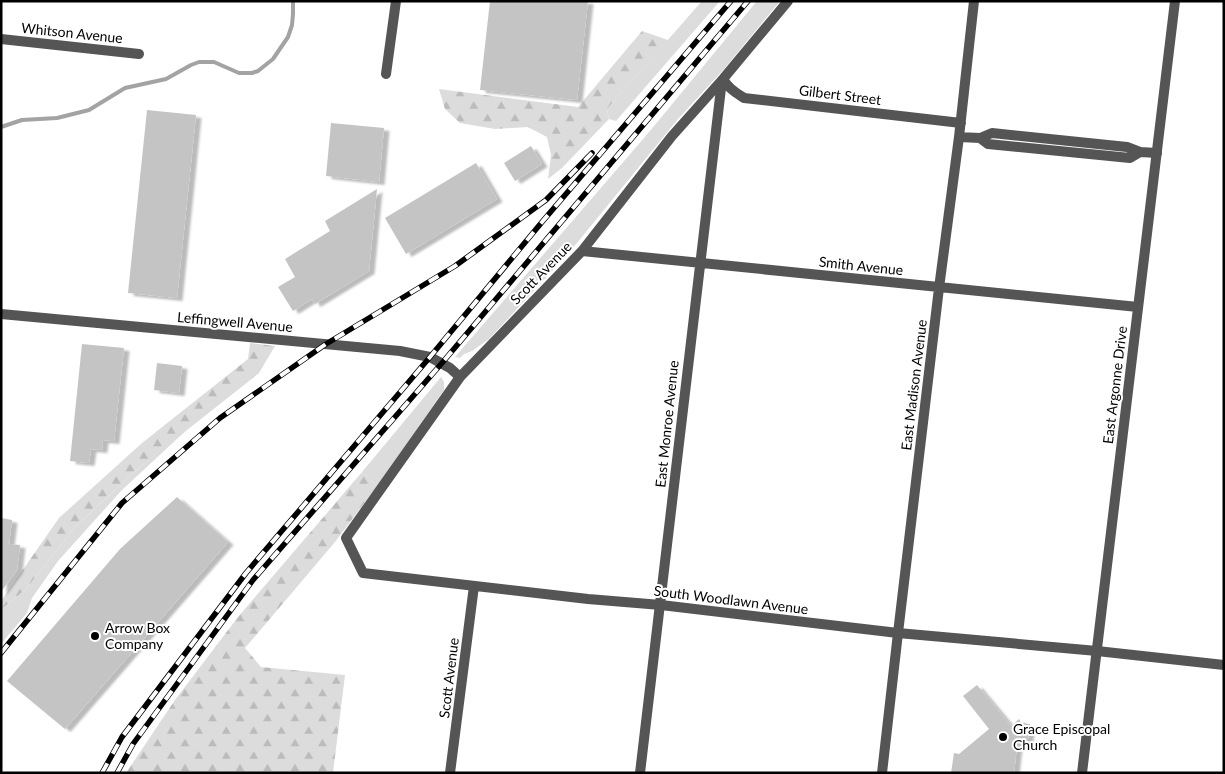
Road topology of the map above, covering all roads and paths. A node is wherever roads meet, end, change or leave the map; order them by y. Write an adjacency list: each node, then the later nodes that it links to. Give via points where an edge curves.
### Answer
1 (396, 1): 7 (street)
2 (788, 1): 8 (street, Scott Avenue)
3 (974, 1): 9 (street, East Madison Avenue)
4 (1175, 1): 11 (street, East Argonne Drive)
5 (1, 40): 6 (street, Whitson Avenue)
6 (139, 54)
7 (386, 74)
8 (722, 79): 9 (street, Gilbert Street, via 744,98); 12 (street, Scott Avenue, via 672,136); 13 (street, East Monroe Avenue)
9 (961, 123): 10 (street, East Madison Avenue)
10 (959, 137): 11 (street, via 980,138 992,133); 14 (street, East Madison Avenue)
11 (1157, 153): 15 (street, East Argonne Drive)
12 (582, 251): 13 (street, Smith Avenue); 17 (street, Scott Avenue)
13 (700, 263): 14 (street, Smith Avenue); 20 (street, East Monroe Avenue)
14 (939, 288): 15 (street, Smith Avenue); 21 (street, East Madison Avenue)
15 (1138, 307): 22 (street, East Argonne Drive)
16 (1, 314): 17 (street, Leffingwell Avenue, via 400,351 430,357)
17 (460, 377): 18 (street, Scott Avenue, via 346,538)
18 (363, 573): 19 (street, South Woodlawn Avenue)
19 (474, 586): 20 (street, South Woodlawn Avenue); 24 (street, Scott Avenue)
20 (661, 605): 21 (street, South Woodlawn Avenue); 25 (street, East Monroe Avenue)
21 (898, 633): 22 (street, South Woodlawn Avenue); 26 (street, East Madison Avenue)
22 (1097, 651): 23 (street, South Woodlawn Avenue); 27 (street, East Argonne Drive)
23 (1224, 665)
24 (450, 773)
25 (640, 773)
26 (882, 773)
27 (1082, 773)

